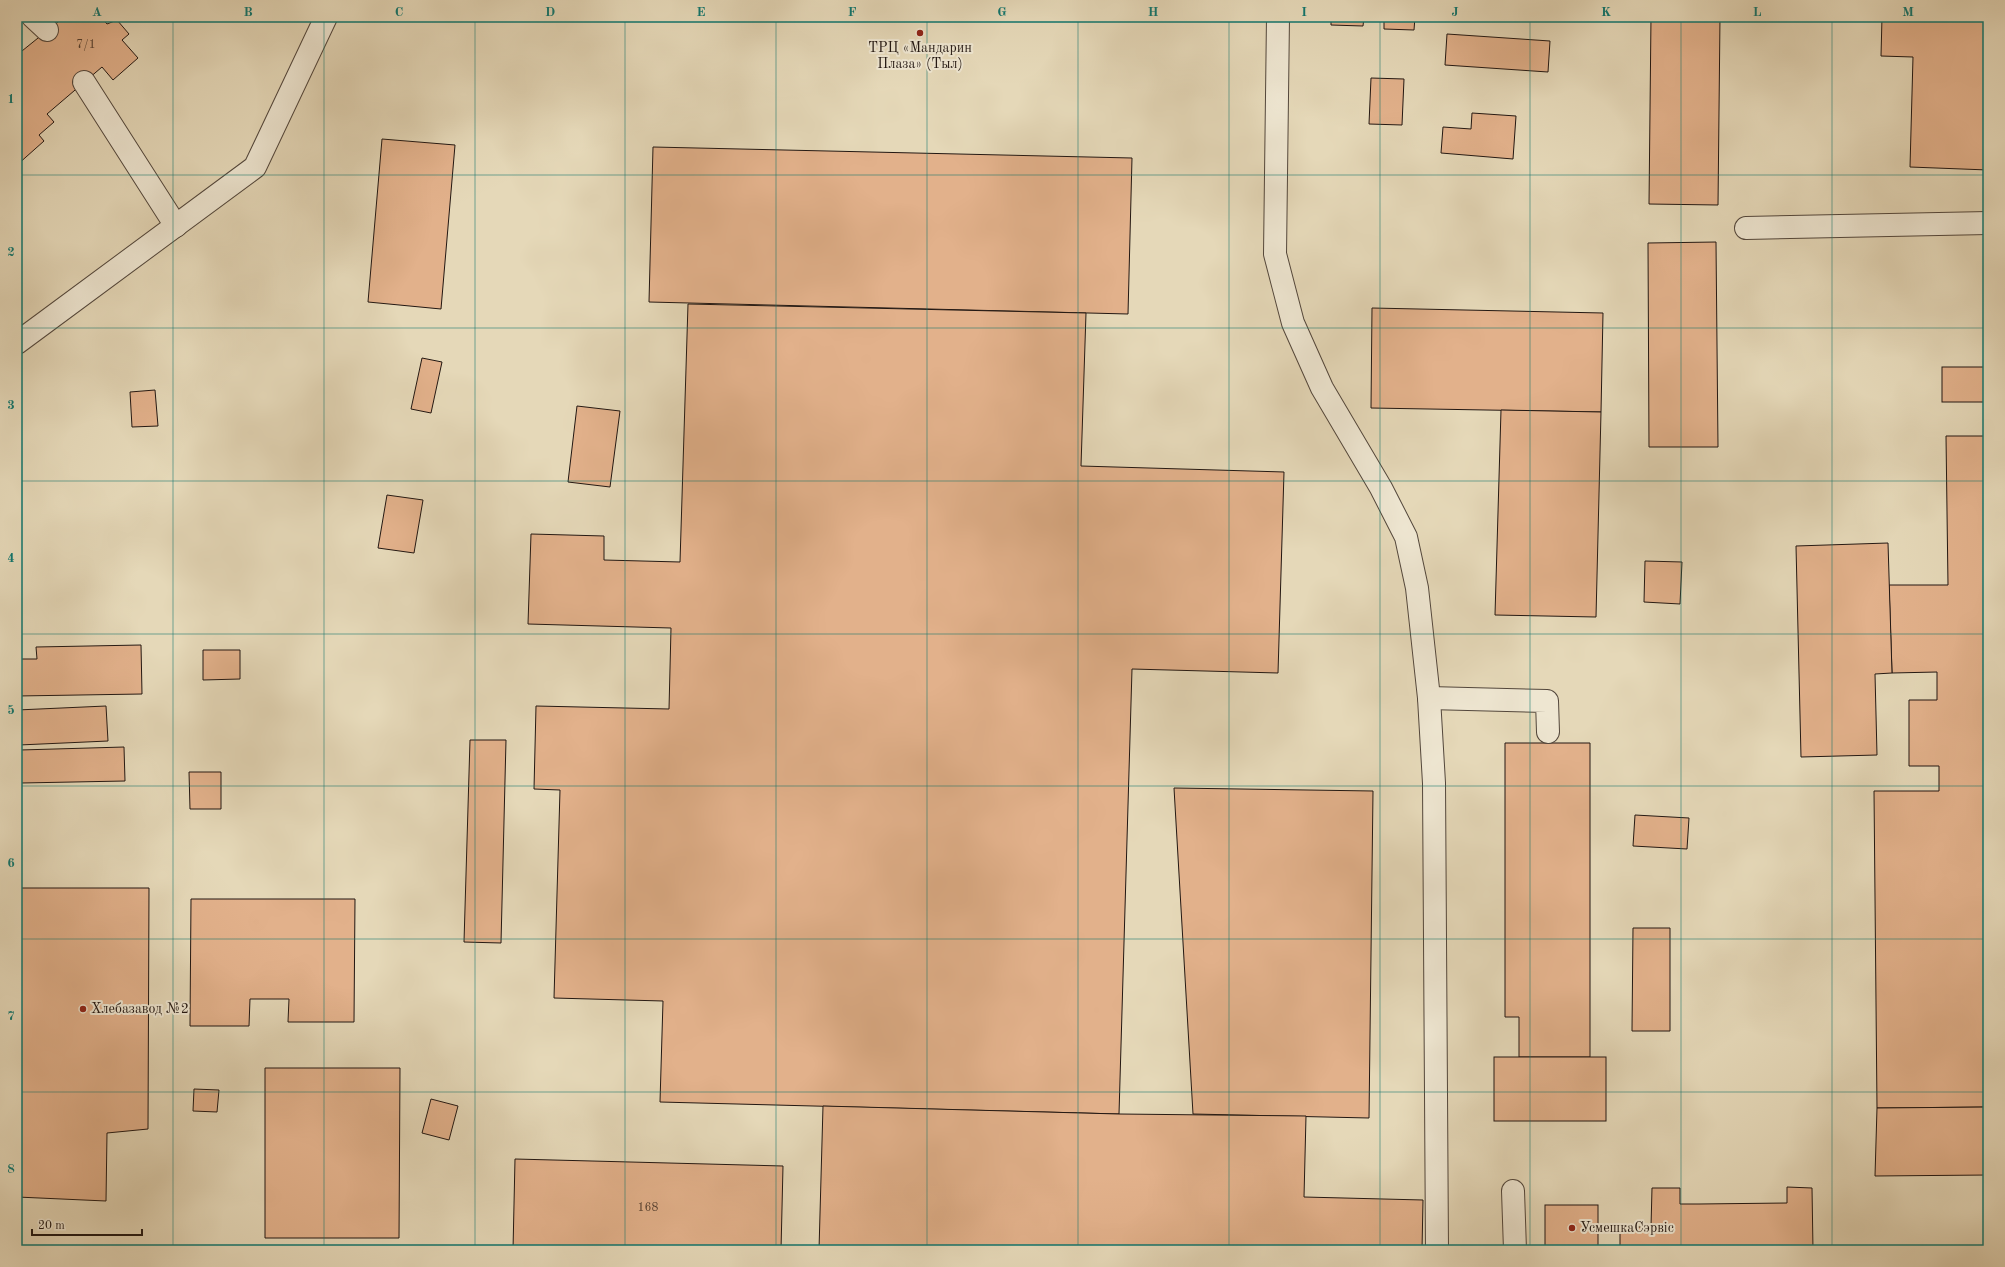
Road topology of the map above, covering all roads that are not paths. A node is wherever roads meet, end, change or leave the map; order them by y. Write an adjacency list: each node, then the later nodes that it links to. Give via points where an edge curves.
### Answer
1 (326, 17): 5 (lane, via 255,167)
2 (1278, 17): 8 (lane, via 1275,254 1293,323 1322,388 1406,537 1417,588)
3 (84, 82): 5 (lane)
4 (1988, 223): 6 (lane)
5 (176, 226): 7 (lane)
6 (1746, 228)
7 (17, 343)
8 (1429, 698): 9 (lane, via 1547,701); 11 (lane, via 1434,783)
9 (1548, 732)
10 (1513, 1191): 12 (lane)
11 (1437, 1250)
12 (1515, 1250)

